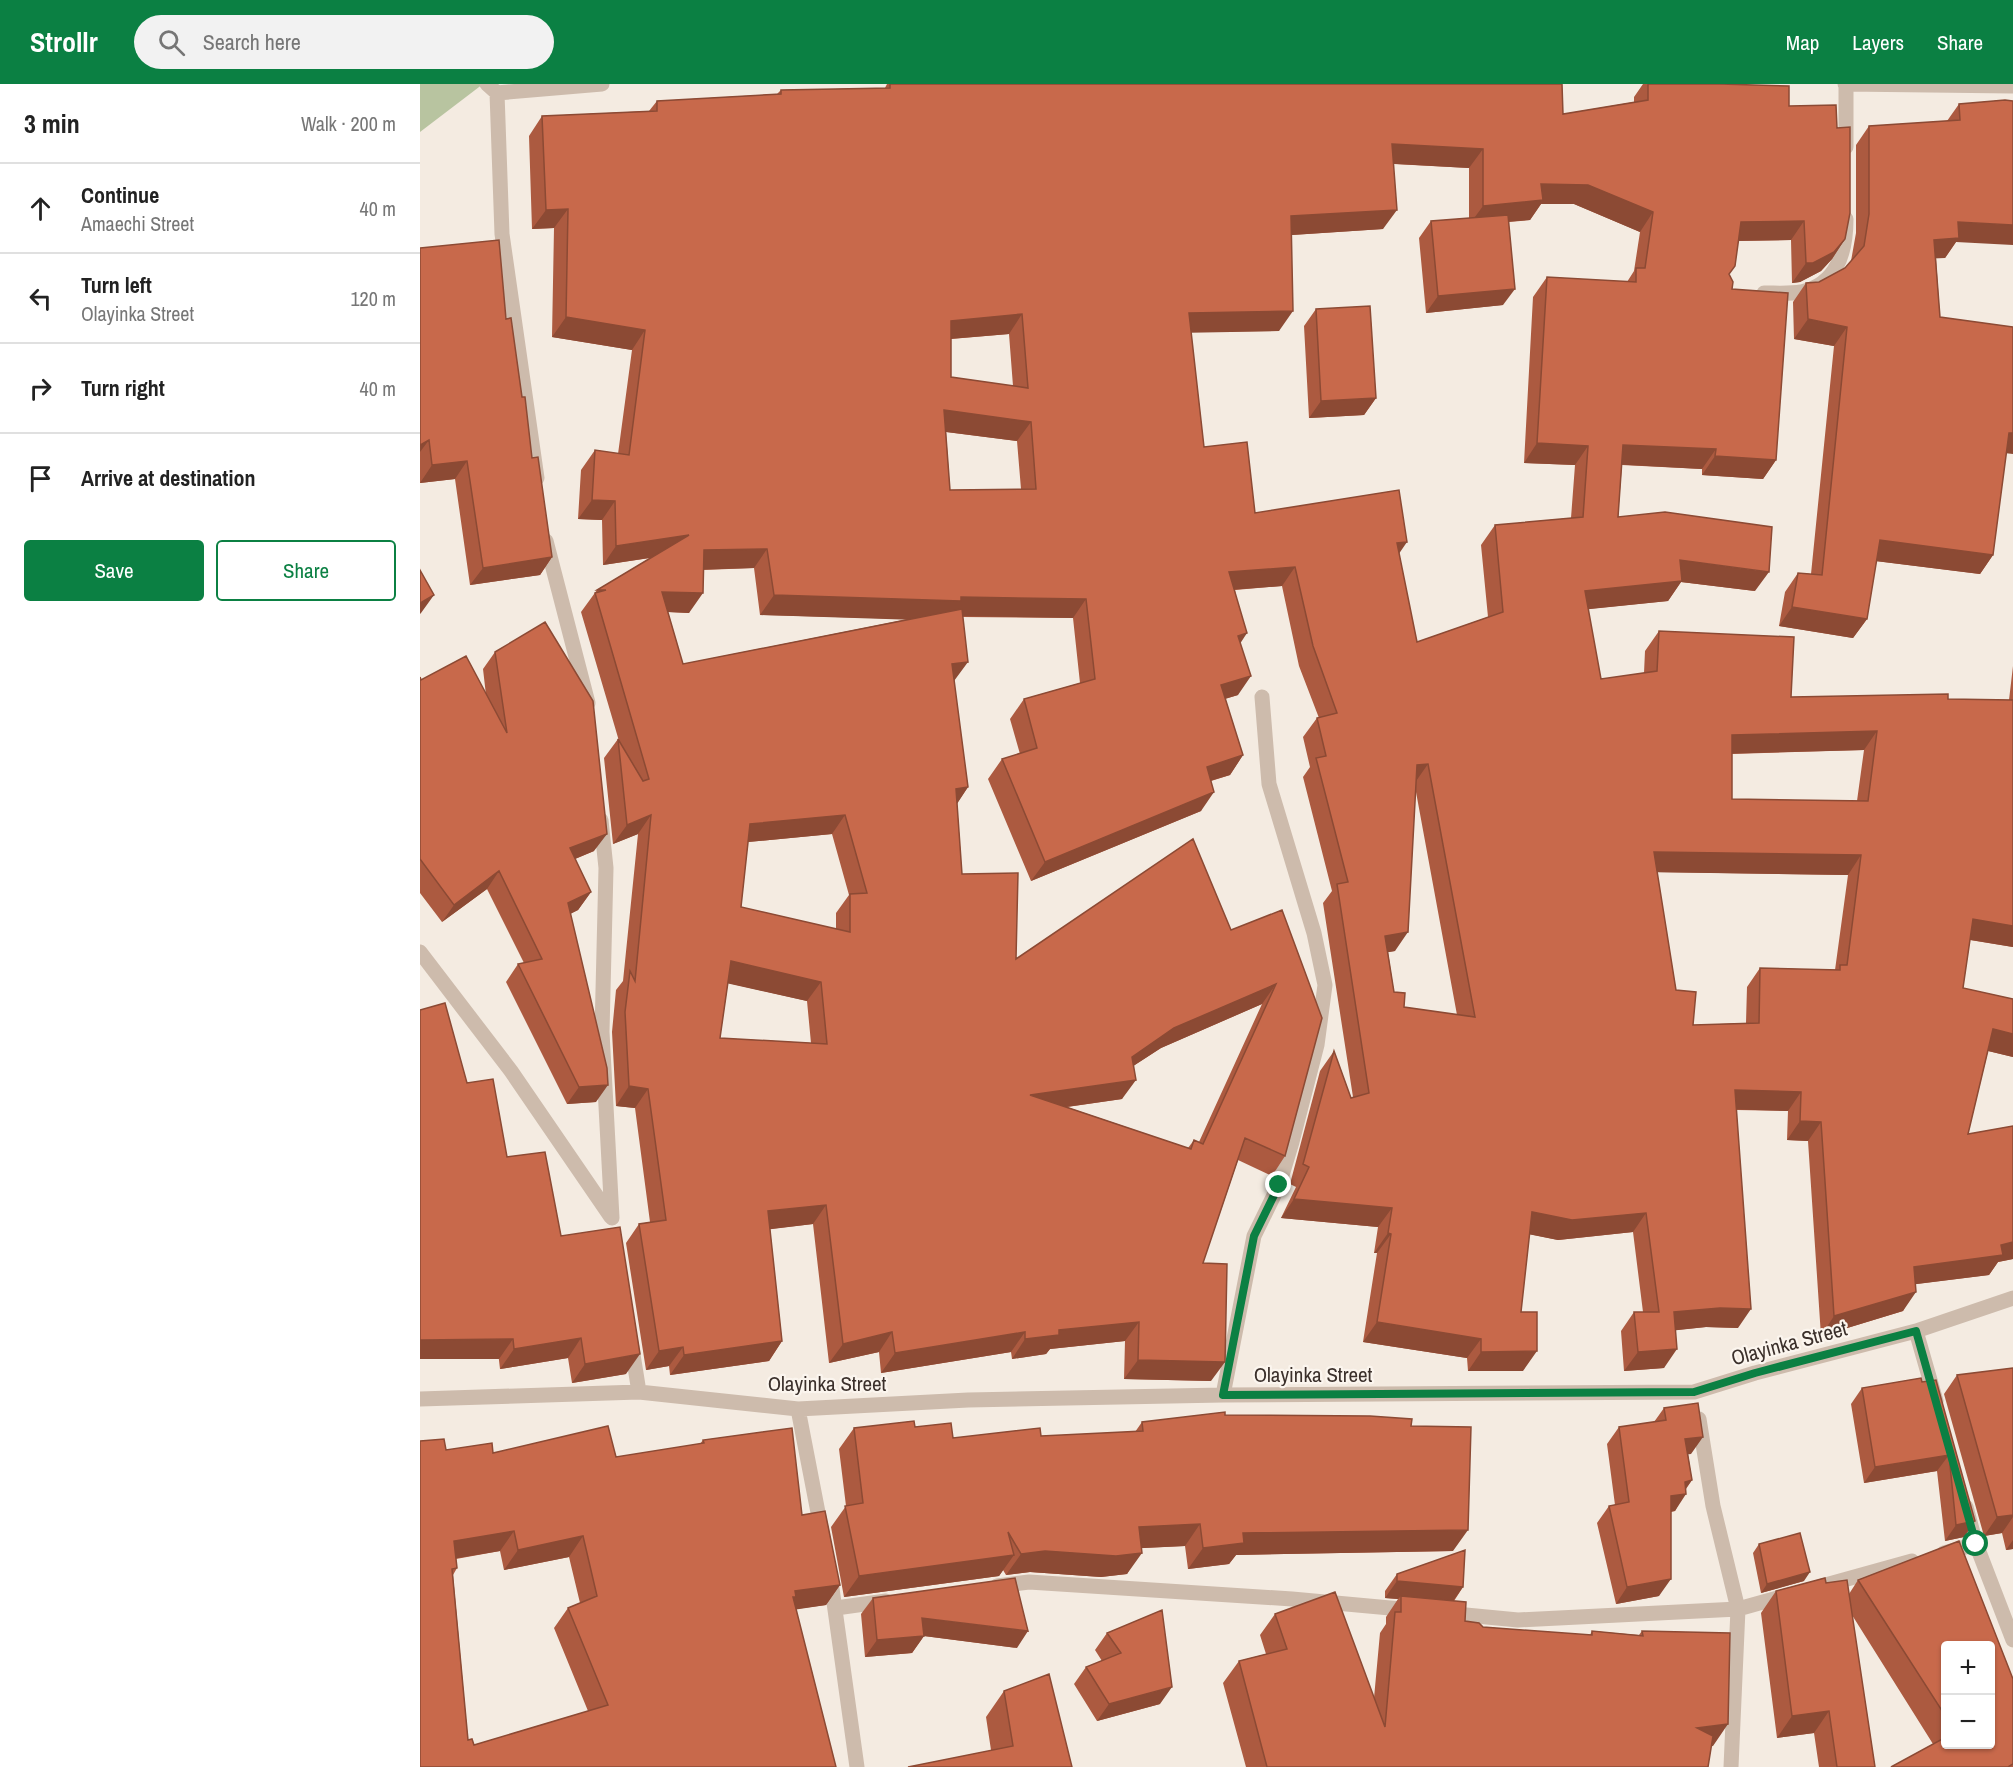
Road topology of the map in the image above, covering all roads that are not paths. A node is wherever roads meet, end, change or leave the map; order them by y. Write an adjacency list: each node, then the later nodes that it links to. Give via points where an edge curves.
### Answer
1 (602, 84): 4 (street)
2 (1845, 84): 3 (street); 5 (street)
3 (2013, 86)
4 (492, 89): 8 (street, via 502,234)
5 (1846, 164)
6 (1846, 198): 7 (street, via 1841,263 1827,279 1802,292)
7 (1747, 293)
8 (539, 492)
9 (544, 527): 11 (street)
10 (1262, 697): 19 (street, via 1269,784 1314,933 1325,985 1317,1045 1286,1164 1254,1236)
11 (590, 719)
12 (599, 799): 13 (street, via 606,868 602,1032 612,1224 511,1071)
13 (420, 952)
14 (2013, 1298): 16 (street, Olayinka Street)
15 (628, 1322): 17 (street)
16 (1916, 1331): 18 (street, Olayinka Street); 22 (street)
17 (639, 1392): 20 (street, Olayinka Street); 21 (street, Olayinka Street)
18 (1694, 1392): 19 (street, Olayinka Street); 28 (street, via 1713,1506)
19 (1223, 1395): 21 (street, Olayinka Street, via 968,1400)
20 (420, 1399)
21 (798, 1409): 27 (street)
22 (1941, 1420)
23 (1960, 1488): 24 (street)
24 (1976, 1544): 28 (street); 29 (street)
25 (984, 1588): 28 (street, via 1029,1582 1292,1599 1518,1620)
26 (904, 1599): 27 (street)
27 (836, 1608): 30 (street)
28 (1738, 1609): 31 (street)
29 (2013, 1640)
30 (857, 1767)
31 (1731, 1767)

